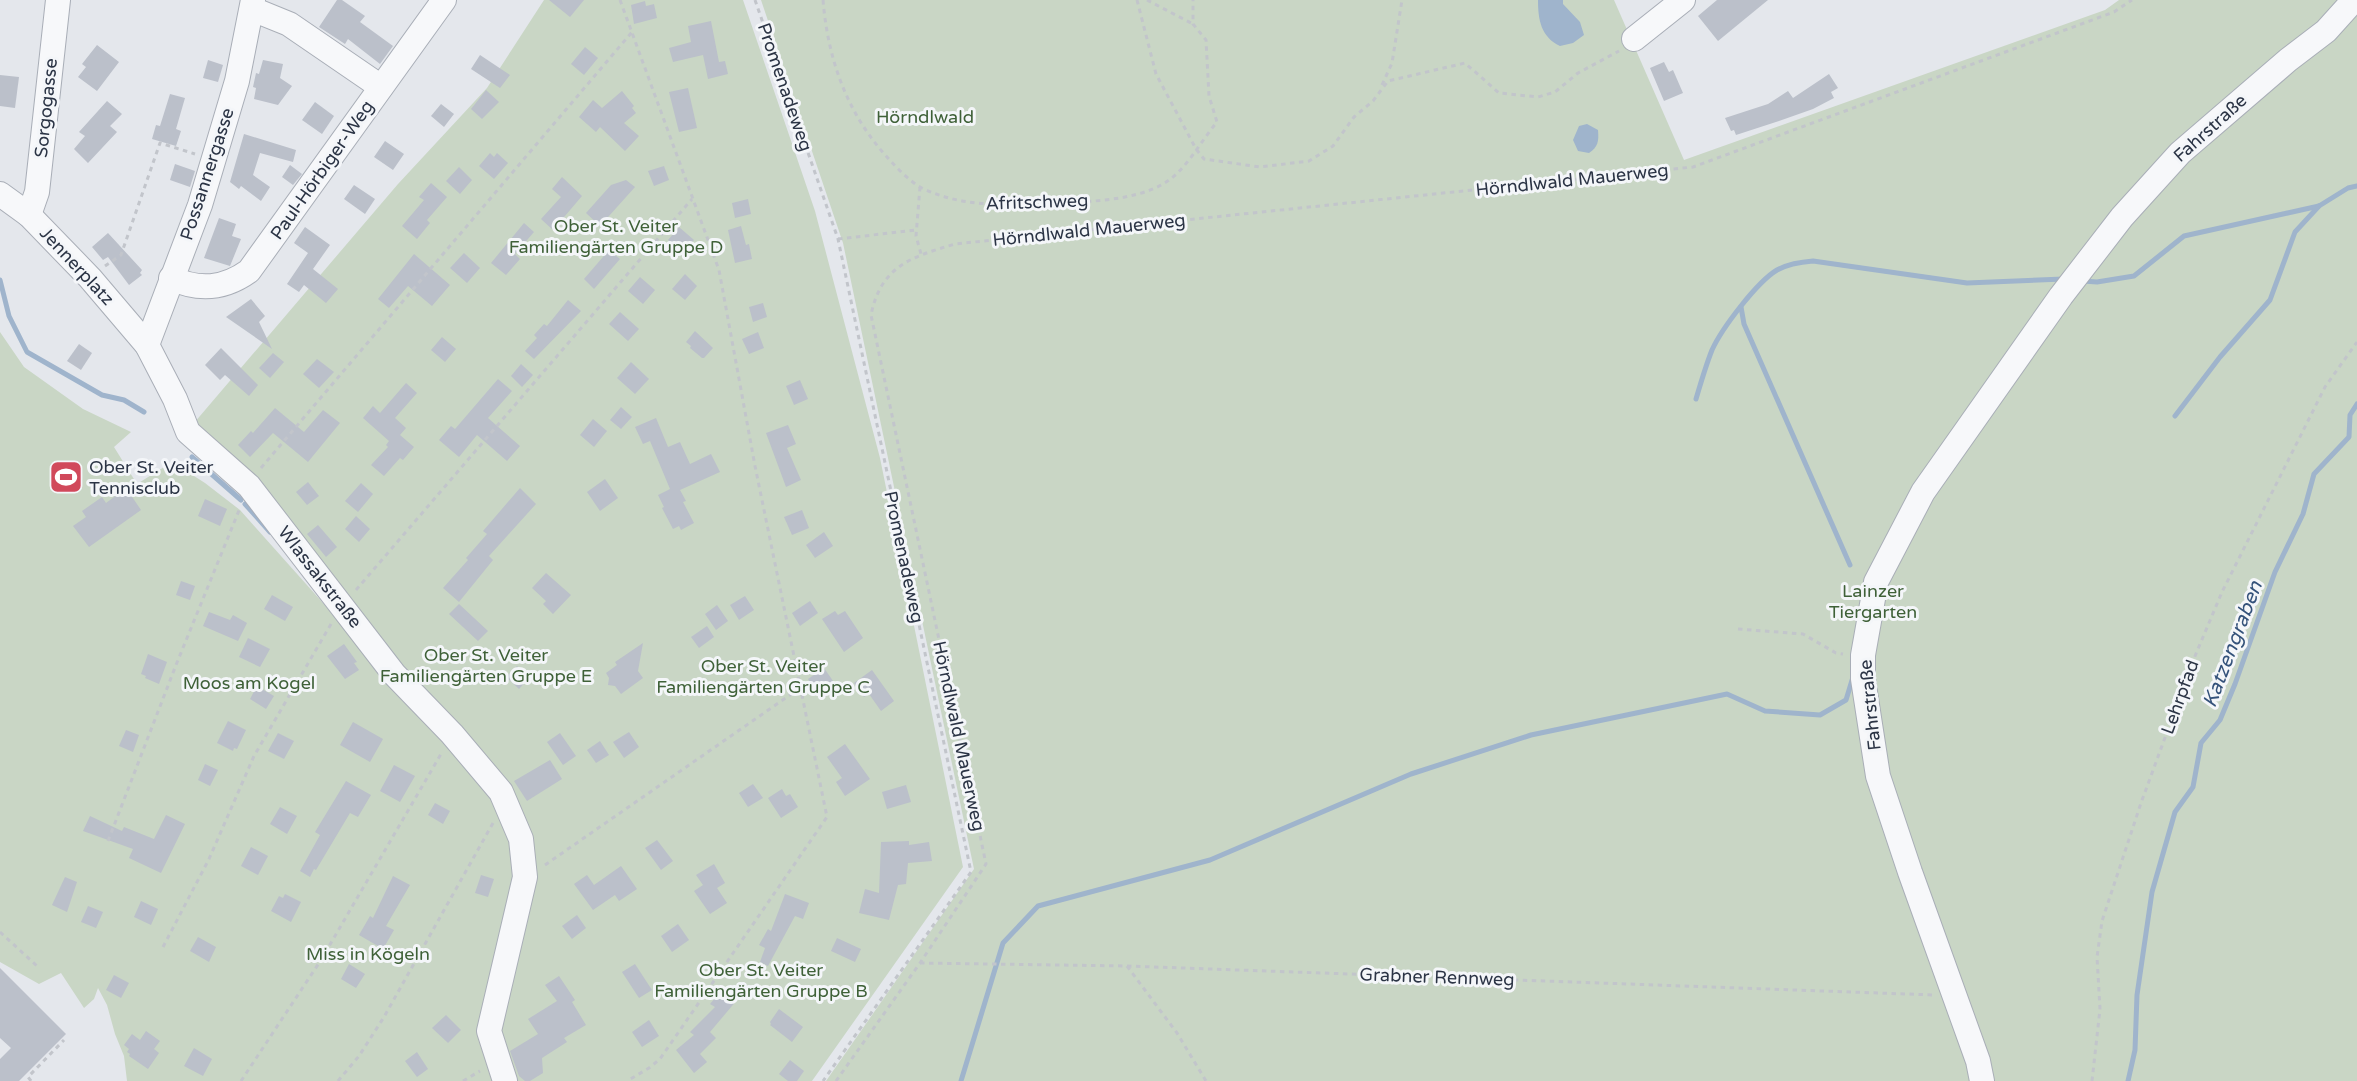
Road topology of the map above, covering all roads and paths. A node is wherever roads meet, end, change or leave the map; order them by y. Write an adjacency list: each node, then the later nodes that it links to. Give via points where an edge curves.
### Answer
1 (58, 0): 24 (street, Sorgogasse, via 37,192)
2 (444, 0): 17 (street, Paul-Hörbiger-Weg)
3 (620, 0): 15 (path)
4 (755, 0): 26 (path, Promenadeweg)
5 (823, 0): 21 (path, Afritschweg, via 832,56 849,104 878,147)
6 (1137, 0): 19 (path, via 1156,74)
7 (1147, 0): 14 (path)
8 (1193, 0): 14 (path)
9 (1402, 0): 18 (path, via 1392,63)
10 (1683, 0): 16 (street)
11 (2133, 0): 27 (path, Hörndlwald Mauerweg, via 2114,12 1693,167 955,244)
12 (2354, 0): 35 (street, Fahrstraße, via 2325,31 2180,153 2079,271 1923,492 1876,582)
13 (253, 4): 17 (street, via 290,24); 20 (street, Possannergasse, via 237,81)
14 (1193, 24): 19 (path, Afritschweg, via 1206,40 1209,96 1216,122)
15 (633, 32): 23 (path); 32 (path)
16 (1634, 39): 18 (path, via 1555,92 1538,97 1499,93 1465,63 1388,81)
17 (381, 87): 29 (street, Paul-Hörbiger-Weg, via 249,271 230,283 207,288)
18 (1380, 89): 19 (path, via 1333,146 1309,161 1260,167 1204,159)
19 (1196, 149): 21 (path, Afritschweg, via 1183,168 1165,183 1136,194 1084,202 994,206)
20 (213, 159): 28 (path, via 160,144 121,255); 29 (street, Possannergasse, via 200,205)
21 (920, 187): 25 (path)
22 (0, 194): 24 (street, Jennerplatz)
23 (692, 198): 33 (path); 36 (path, via 719,270)
24 (29, 214): 28 (street, Jennerplatz)
25 (916, 230): 26 (path); 27 (path)
26 (838, 239): 53 (path, Promenadeweg, via 971,872)
27 (921, 254): 43 (path, Hörndlwald Mauerweg, via 903,264 881,285 871,315 986,864)
28 (90, 278): 31 (street, Jennerplatz)
29 (171, 278): 31 (street, Possannergasse)
30 (2357, 342): 57 (path, Lehrpfad, via 2325,387 2222,592 2141,803 2102,921 2097,957 2100,1009)
31 (147, 345): 32 (street, Wlassakstraße, via 188,432)
32 (249, 486): 33 (street, Wlassakstraße); 39 (path)
33 (342, 606): 37 (street, Wlassakstraße, via 394,674); 42 (path, via 254,756 209,860)
34 (1738, 629): 35 (path, via 1803,634 1836,653)
35 (1863, 655): 46 (street, Fahrstraße, via 1878,776)
36 (800, 688): 40 (path); 52 (path, via 827,817 660,1059)
37 (452, 734): 38 (street, Wlassakstraße, via 488,774); 49 (path, via 321,960)
38 (505, 801): 40 (street, Wlassakstraße, via 521,839); 50 (path, via 384,1017)
39 (108, 841)
40 (525, 877): 51 (street, Wlassakstraße, via 489,1031)
41 (0, 932): 44 (path)
42 (163, 947)
43 (920, 963): 45 (path, Grabner Rennweg); 54 (path, Hörndlwald Mauerweg)
44 (37, 966)
45 (1127, 966): 46 (path, Grabner Rennweg); 55 (path, via 1177,1033)
46 (1954, 996): 56 (street, Fahrstraße)
47 (64, 1040): 48 (path, via 28,1077)
48 (32, 1081)
49 (241, 1081)
50 (338, 1081)
51 (505, 1081)
52 (627, 1081)
53 (823, 1081)
54 (836, 1081)
55 (1206, 1081)
56 (1982, 1081)
57 (2092, 1081)

